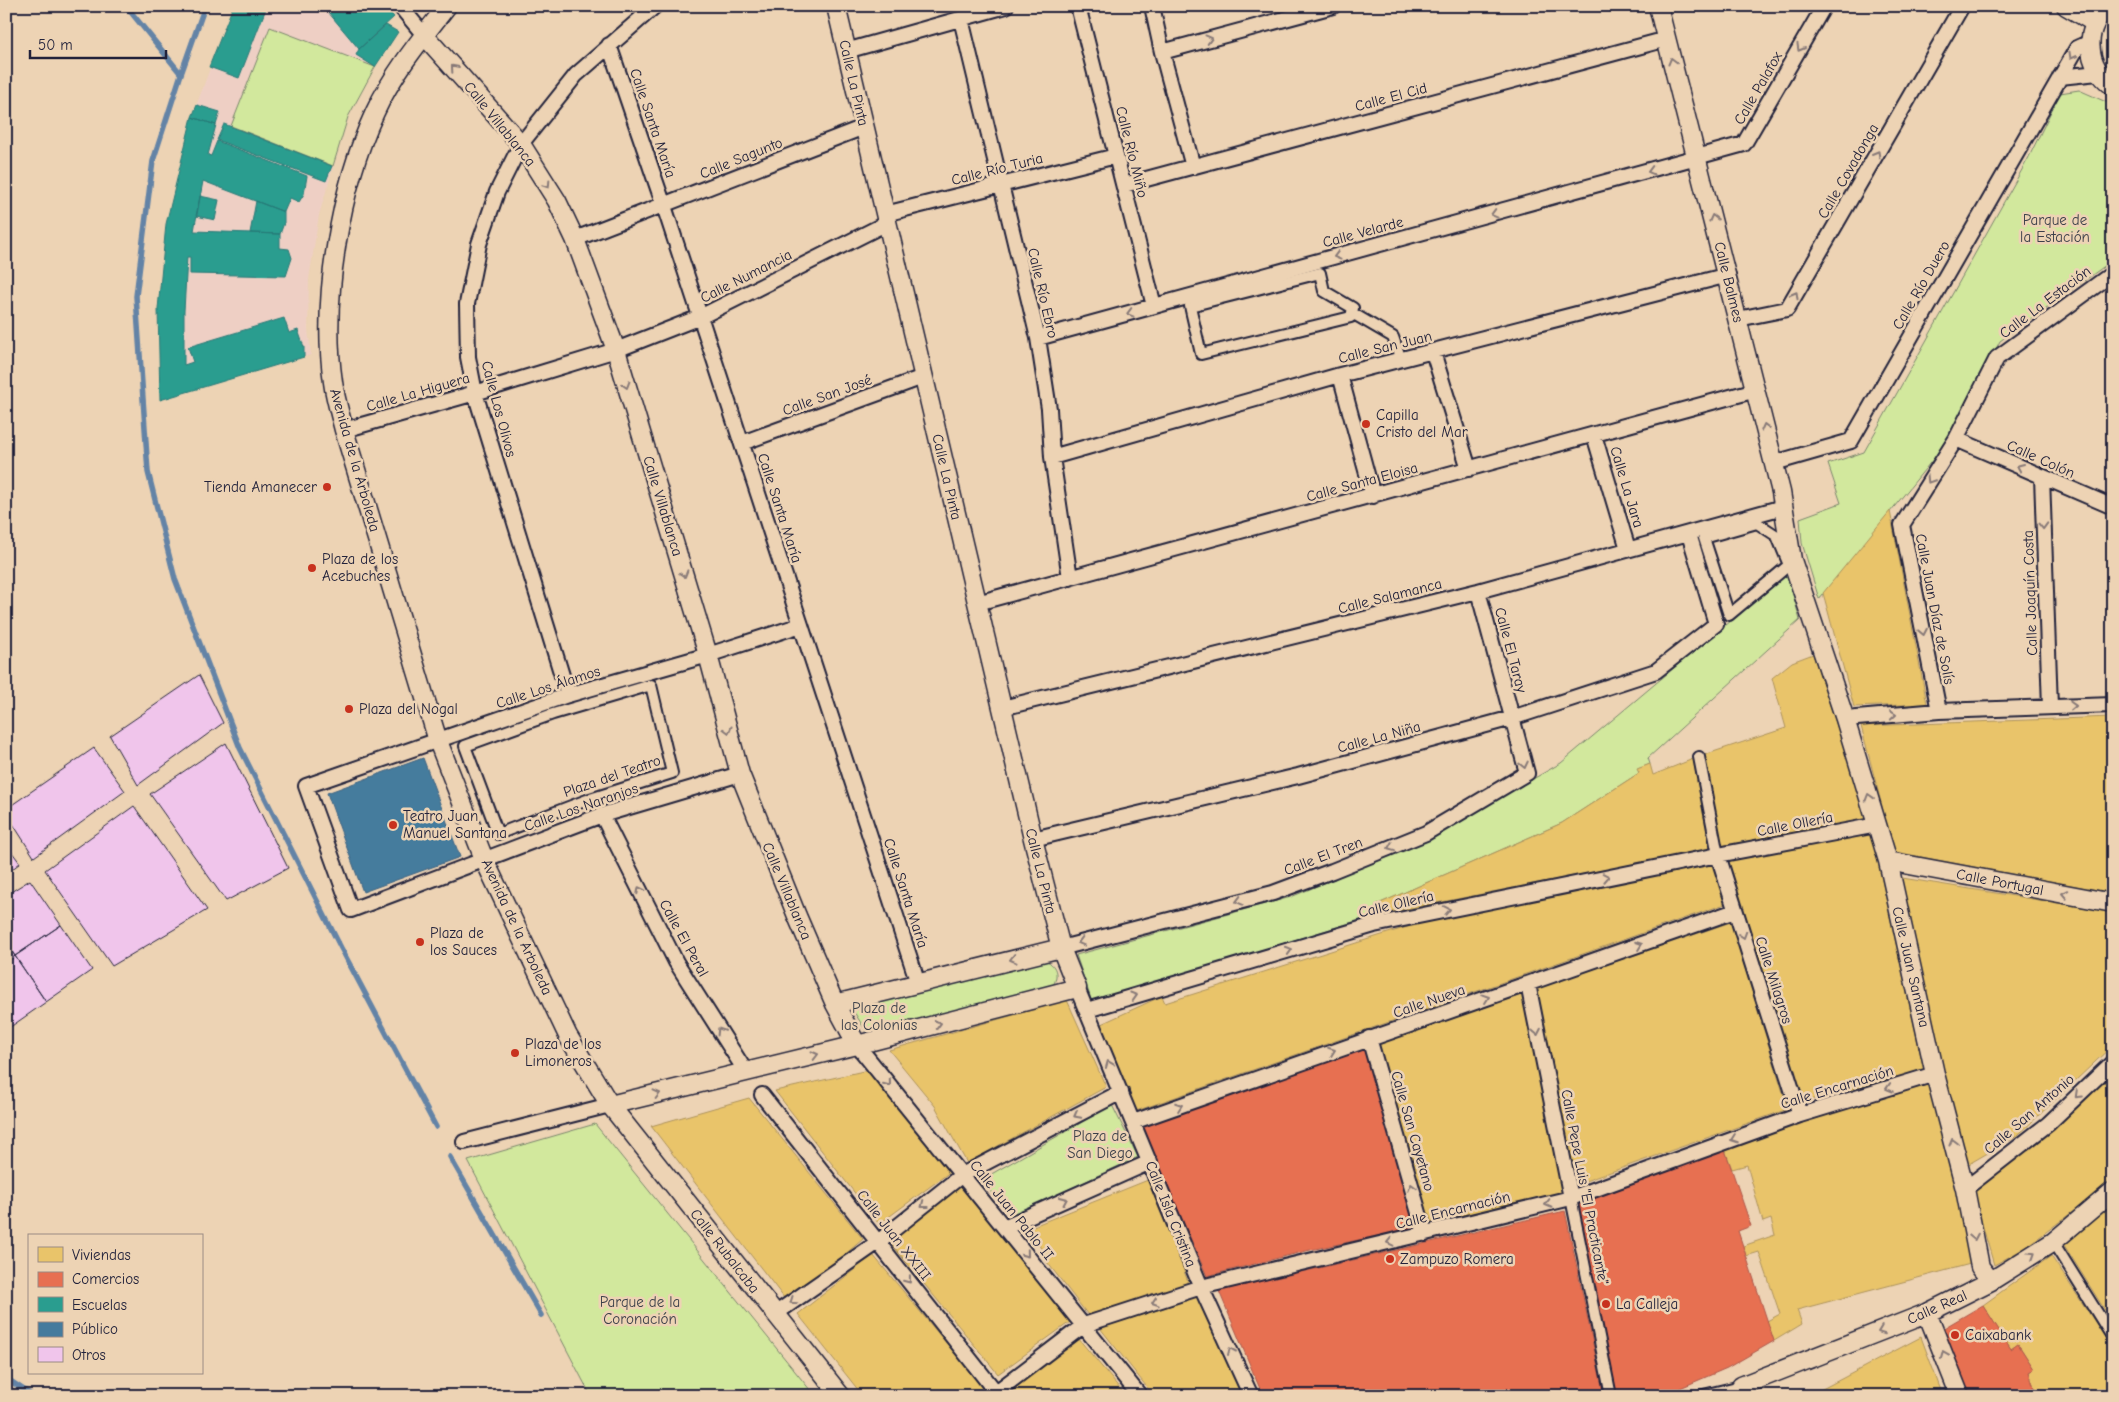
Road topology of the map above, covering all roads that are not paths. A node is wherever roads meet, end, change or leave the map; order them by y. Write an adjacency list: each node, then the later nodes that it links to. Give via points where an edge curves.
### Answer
1 (400, 6): 16 (street, Calle Villablanca)
2 (447, 6): 16 (street, Avenida de la Arboleda)
3 (655, 6): 19 (street, Calle Los Olivos)
4 (836, 6): 20 (street, Calle La Pinta)
5 (1006, 6): 14 (street)
6 (1078, 6): 27 (street, Calle Río Miño)
7 (1152, 6): 21 (street)
8 (1333, 6): 21 (street, one-way to 8)
9 (1658, 6): 17 (street, Calle Balmes)
10 (1824, 6): 28 (street, Calle Palafox, one-way to 28, via 1744,144)
11 (1962, 6): 40 (street, Calle Covadonga, one-way to 11, via 1787,309)
12 (2066, 6): 15 (street)
13 (2110, 6): 15 (street)
14 (961, 19): 20 (street); 30 (street, Calle Río Ebro)
15 (2095, 23): 18 (street)
16 (424, 34): 26 (street, Calle Villablanca, one-way to 16); 50 (street, Avenida de la Arboleda, via 375,112 354,166 338,234 329,336 333,383)
17 (1666, 39): 28 (street, Calle Balmes, one-way to 17); 29 (street, Calle El Cid)
18 (2090, 42): 22 (street); 23 (street, Calle Río Duero, one-way to 23, via 2077,48)
19 (609, 44): 26 (street, Calle Los Olivos, via 576,75); 32 (street, Calle Santa María)
20 (846, 52): 25 (street, Calle La Pinta)
21 (1162, 52): 29 (street)
22 (2098, 73): 23 (street); 24 (street)
23 (2060, 77): 55 (street, Calle Río Duero, via 1851,441)
24 (2113, 86)
25 (864, 127): 32 (street, Calle Sagunto); 33 (street, Calle La Pinta)
26 (521, 144): 34 (street, Calle Villablanca, one-way to 34, via 557,201); 49 (street, Calle Los Olivos, via 497,192 479,244 467,304 468,357)
27 (1116, 156): 30 (street, Calle Río Turia); 31 (street, Calle Río Miño)
28 (1698, 158): 36 (street, Calle Balmes, one-way to 28); 37 (street, Calle Velarde, one-way to 37)
29 (1193, 167): 31 (street, Calle El Cid)
30 (1002, 185): 33 (street, Calle Río Turia); 41 (street, Calle Río Ebro)
31 (1124, 185): 37 (street, Calle Río Miño)
32 (664, 206): 34 (street, Calle Sagunto); 39 (street, Calle Santa María)
33 (886, 218): 39 (street, Calle Numancia); 47 (street, Calle La Pinta)
34 (574, 239): 42 (street, Calle Villablanca)
35 (2113, 273): 44 (street, Calle La Estación)
36 (1728, 275): 40 (street, Calle Balmes); 43 (street, Calle San Juan)
37 (1154, 306): 41 (street, Calle Velarde, one-way to 41)
38 (1352, 313): 38 (street, via 1351,317 1201,354 1190,306 1320,273 1324,291 1353,308); 45 (street, via 1393,337)
39 (700, 317): 42 (street, Calle Numancia); 53 (street, Calle Santa María)
40 (1738, 319): 48 (street, Calle Balmes)
41 (1038, 338): 54 (street, Calle Río Ebro, via 1050,409)
42 (616, 350): 49 (street, Calle La Higuera); 69 (street, Calle Villablanca, one-way to 69)
43 (1433, 352): 45 (street, Calle San Juan); 56 (street)
44 (1997, 358): 52 (street, Calle Juan Díaz de Solís)
45 (1401, 360): 46 (street, Calle San Juan)
46 (1340, 375): 54 (street, Calle San Juan); 58 (street)
47 (923, 377): 53 (street, Calle San José); 66 (street, Calle La Pinta)
48 (1756, 390): 51 (street, Calle Santa Eloisa); 55 (street, Calle Balmes, one-way to 48)
49 (475, 393): 50 (street, Calle La Higuera); 70 (street, Calle Los Olivos)
50 (344, 430): 77 (street, Avenida de la Arboleda)
51 (1594, 435): 56 (street, Calle Santa Eloisa); 63 (street, Calle La Jara)
52 (1956, 439): 57 (street, Calle Colón, one-way to 52); 74 (street, Calle Juan Díaz de Solís, one-way to 74, via 1902,524)
53 (742, 443): 68 (street, Calle Santa María)
54 (1052, 457): 64 (street, Calle Río Ebro)
55 (1774, 463): 59 (street, Calle Balmes)
56 (1469, 469): 58 (street, Calle Santa Eloisa)
57 (2042, 477): 60 (street, Calle Colón); 72 (street, Calle Joaquín Costa, one-way to 72)
58 (1373, 496): 64 (street, Calle Santa Eloisa)
59 (1783, 507): 61 (street, Calle Salamanca); 67 (street, Calle Balmes, via 1792,560)
60 (2113, 507)
61 (1689, 534): 63 (street, Calle Salamanca); 75 (street, Calle La Niña, via 1716,624 1656,671)
62 (1704, 538): 62 (street, via 1729,615 1789,565 1776,536 1756,523)
63 (1628, 549): 65 (street, Calle Salamanca)
64 (1070, 578): 66 (street, Calle Santa Eloisa)
65 (1478, 591): 73 (street, Calle Salamanca); 75 (street, Calle El Taray)
66 (977, 603): 73 (street, Calle La Pinta)
67 (1809, 610): 76 (street, Calle Juan Santana)
68 (801, 625): 69 (street, Calle Los Álamos); 91 (street, Calle Santa María)
69 (708, 655): 70 (street, Calle Los Álamos); 80 (street, Calle Villablanca, one-way to 80)
70 (568, 695): 77 (street, Calle Los Álamos)
71 (2113, 705): 72 (street, one-way to 71)
72 (2050, 707): 74 (street)
73 (1002, 708): 83 (street, Calle La Pinta)
74 (1939, 711): 76 (street, one-way to 74)
75 (1512, 718): 83 (street, Calle La Niña, via 1298,776); 90 (street, Calle El Tren, one-way to 90, via 1527,773 1426,833 1273,892)
76 (1845, 719): 82 (street, Calle Juan Santana, one-way to 76)
77 (438, 741): 85 (street, Avenida de la Arboleda); 88 (street, Calle Los Álamos, via 306,786)
78 (465, 746): 78 (street, Plaza del Teatro, via 498,834 587,800 672,773 651,686 553,714)
79 (1699, 757): 84 (street)
80 (740, 774): 81 (street, Calle Los Naranjos); 94 (street, Calle Villablanca)
81 (602, 815): 85 (street, Calle Los Naranjos); 99 (street, Calle El Peral, one-way to 81, via 676,962)
82 (1877, 825): 84 (street, Calle Ollería); 86 (street, Calle Juan Santana)
83 (1033, 838): 90 (street, Calle La Pinta)
84 (1718, 854): 89 (street, Calle Milagros); 95 (street, Calle Ollería, one-way to 84, via 1374,924)
85 (484, 859): 88 (street, Calle Los Naranjos); 103 (street, Avenida de la Arboleda, via 568,1036)
86 (1888, 861): 87 (street, Calle Portugal, one-way to 86); 100 (street, Calle Juan Santana)
87 (2113, 904)
88 (351, 910)
89 (1735, 911): 92 (street, Calle Nueva, one-way to 89); 104 (street, Calle Milagros, one-way to 104)
90 (1061, 948): 91 (street, one-way to 91); 93 (street, Calle Isla Cristina)
91 (918, 982): 94 (street)
92 (1528, 984): 96 (street, Calle Nueva, one-way to 92); 111 (street, Calle Pepe Luis "El Practicante", one-way to 111)
93 (1078, 988): 95 (street, Calle Isla Cristina); 97 (street, one-way to 93)
94 (835, 1004): 97 (street, Calle Villablanca)
95 (1087, 1010): 101 (street, Calle Isla Cristina, one-way to 95)
96 (1369, 1038): 105 (street, Calle Nueva, one-way to 96); 113 (street, Calle San Cayetano, one-way to 96)
97 (857, 1045): 99 (street, one-way to 97); 108 (street, Calle Juan Pablo II, one-way to 108)
98 (2113, 1062): 109 (street, Calle San Antonio, one-way to 109, via 2048,1124)
99 (746, 1072): 103 (street, one-way to 99)
100 (1935, 1074): 104 (street, Calle Encarnación, one-way to 104); 109 (street, Calle Juan Santana, one-way to 100)
101 (1121, 1092): 105 (street, Calle Isla Cristina); 108 (street, one-way to 108)
102 (762, 1094): 114 (street, Calle Juan XXIII)
103 (610, 1105): 106 (street); 119 (street, Calle Rubalcaba)
104 (1800, 1115): 111 (street, Calle Encarnación, one-way to 111)
105 (1133, 1122): 107 (street, Calle Isla Cristina)
106 (464, 1142)
107 (1150, 1162): 112 (street, one-way to 107); 117 (street, Calle Isla Cristina)
108 (962, 1175): 112 (street, Calle Juan Pablo II); 114 (street, one-way to 114)
109 (1965, 1189): 116 (street, Calle Juan Santana, one-way to 116, via 1980,1267)
110 (2113, 1191): 115 (street, Calle Real)
111 (1571, 1198): 113 (street, Calle Encarnación, one-way to 113); 127 (street, Calle Pepe Luis "El Practicante")
112 (1004, 1227): 120 (street, Calle Juan Pablo II, one-way to 120)
113 (1425, 1234): 117 (street, Calle Encarnación, one-way to 117)
114 (878, 1242): 119 (street, one-way to 119); 123 (street, Calle Juan XXIII, one-way to 123)
115 (2053, 1242): 116 (street, Calle Real, one-way to 115); 121 (street)
116 (1991, 1281): 118 (street, Calle Real)
117 (1202, 1287): 120 (street, Calle Encarnación, one-way to 120); 126 (street, Calle Isla Cristina, one-way to 117)
118 (1927, 1313): 122 (street, Calle Real, one-way to 122); 129 (street, one-way to 118)
119 (775, 1314): 124 (street, Calle Rubalcaba)
120 (1084, 1325): 123 (street, Calle Encarnación); 125 (street, Calle Juan Pablo II)
121 (2113, 1338)
122 (1743, 1391): 128 (street)
123 (995, 1394)
124 (841, 1396)
125 (1140, 1396)
126 (1251, 1396)
127 (1611, 1396)
128 (1699, 1396)
129 (1960, 1396)

